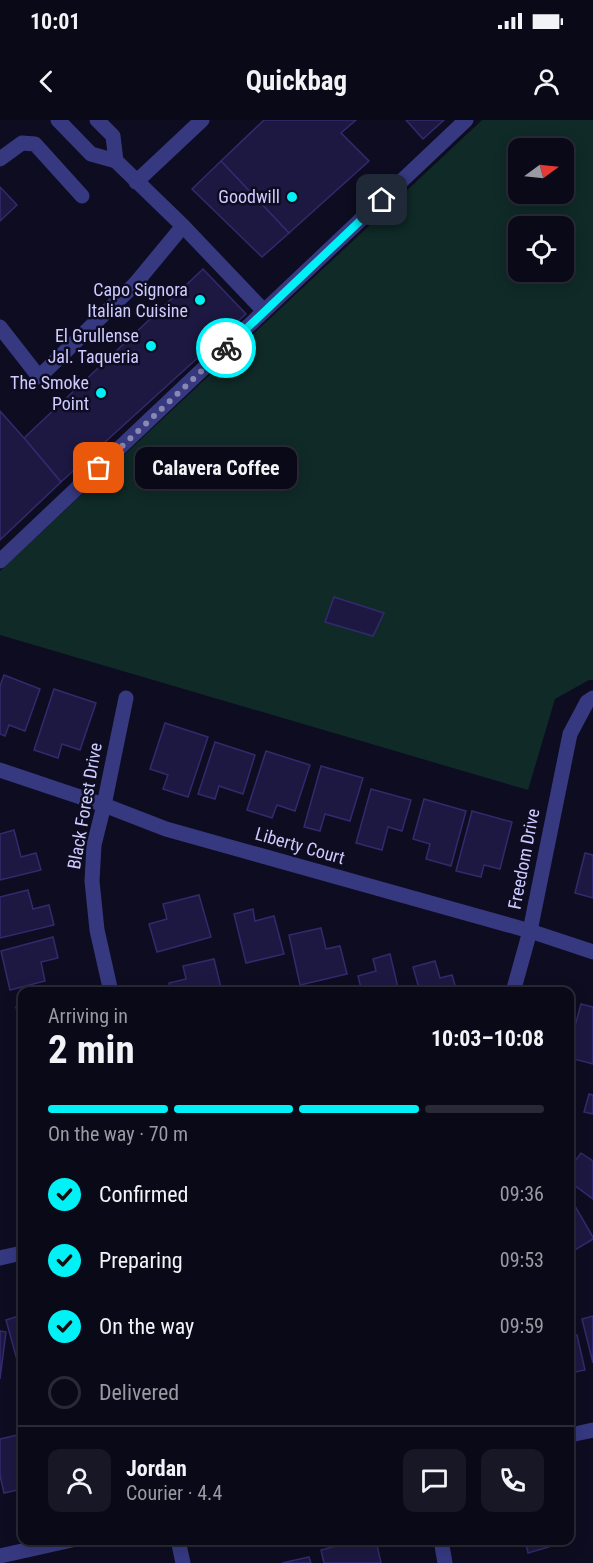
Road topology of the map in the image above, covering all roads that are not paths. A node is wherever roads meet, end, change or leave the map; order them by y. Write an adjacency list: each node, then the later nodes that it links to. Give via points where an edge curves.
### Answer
1 (58, 120): 6 (street, via 91,154)
2 (97, 120): 6 (street, via 113,136)
3 (202, 120): 7 (street)
4 (466, 120): 10 (street)
5 (0, 159): 8 (street, via 22,143 36,144)
6 (116, 161): 7 (street)
7 (136, 182): 9 (street)
8 (82, 196)
9 (183, 226): 10 (street); 11 (street, via 135,284 39,377)
10 (264, 311): 12 (street)
11 (0, 327)
12 (0, 561)
13 (126, 698): 16 (street, Black Forest Drive)
14 (593, 698): 17 (street, Freedom Drive, via 570,734)
15 (0, 770): 16 (street, Liberty Court)
16 (104, 805): 17 (street, Liberty Court, via 166,829); 19 (street, Black Forest Drive, via 94,845 92,881 97,930)
17 (530, 931): 18 (street, Liberty Court); 20 (street, Freedom Drive)
18 (593, 952)
19 (110, 987)
20 (514, 987)
21 (18, 1254): 22 (street)
22 (0, 1258)
23 (593, 1430): 24 (street)
24 (574, 1434)
25 (50, 1545): 28 (street)
26 (179, 1545): 29 (street)
27 (442, 1545): 30 (street)
28 (0, 1556)
29 (183, 1563)
30 (445, 1563)

